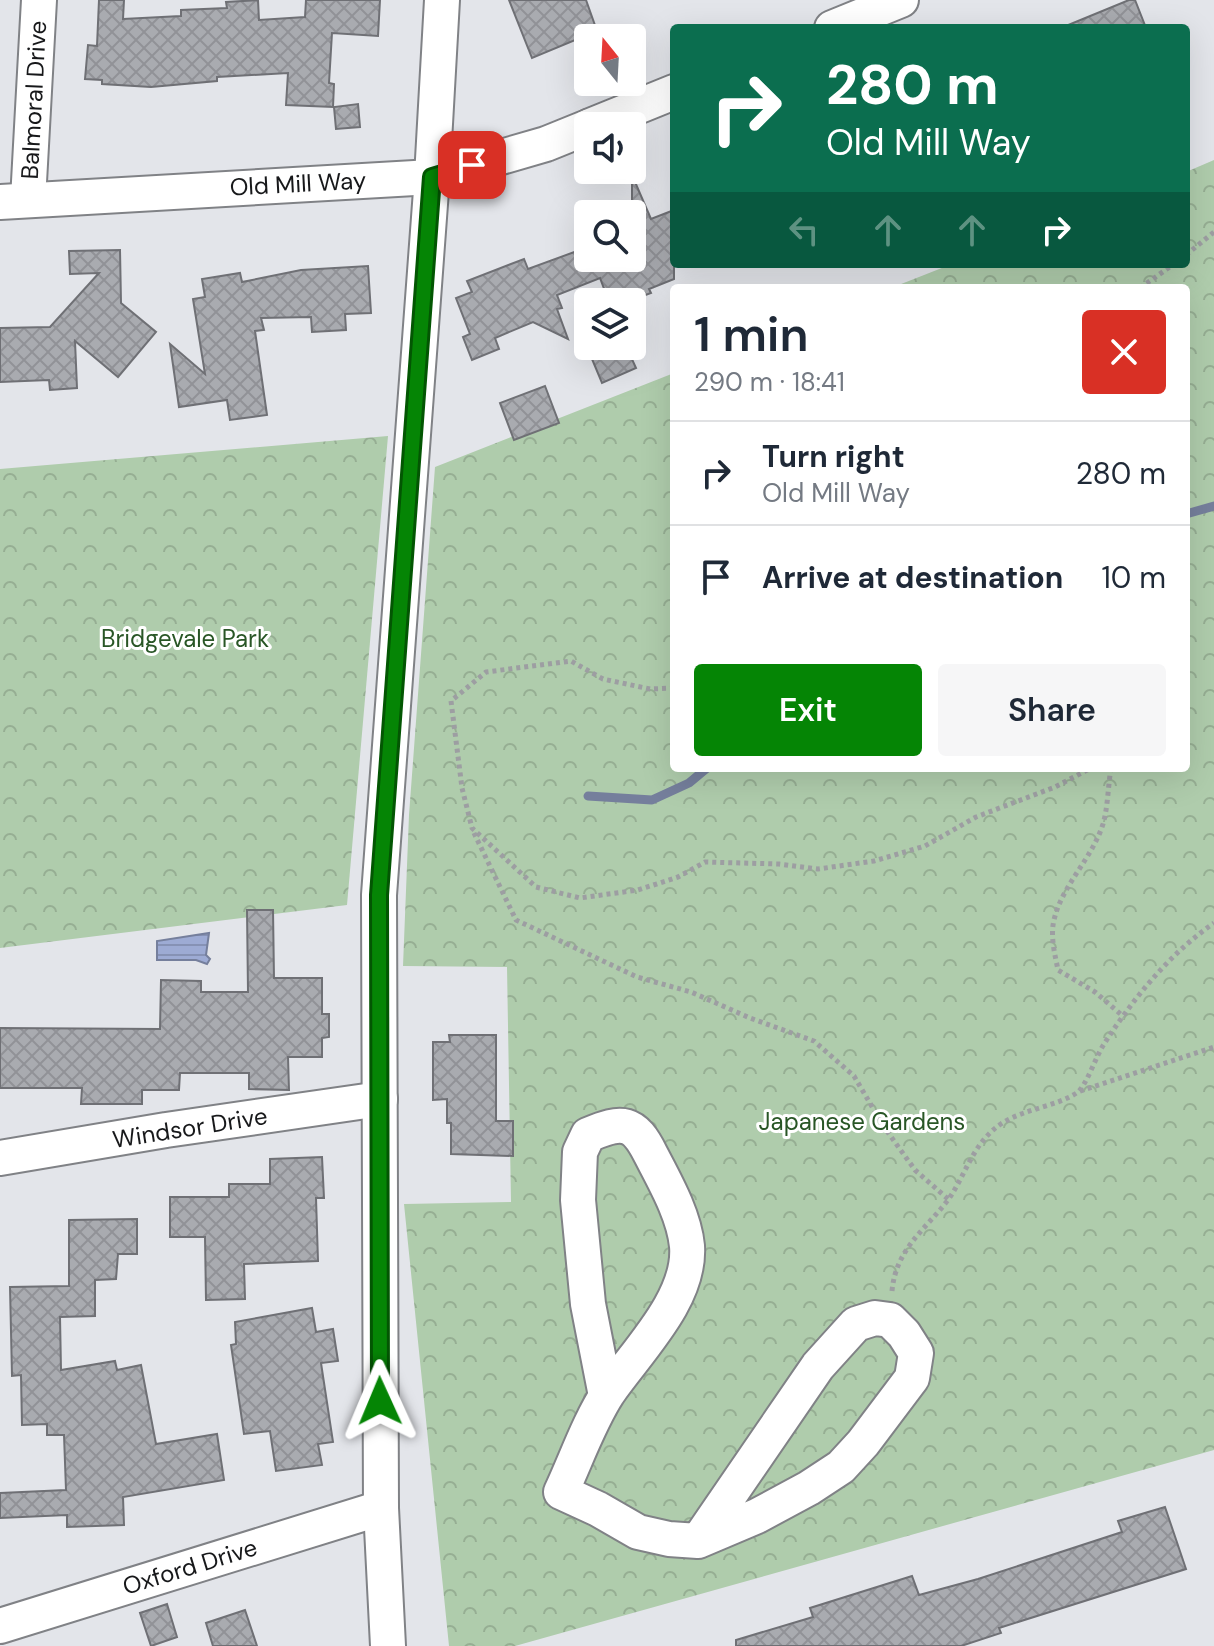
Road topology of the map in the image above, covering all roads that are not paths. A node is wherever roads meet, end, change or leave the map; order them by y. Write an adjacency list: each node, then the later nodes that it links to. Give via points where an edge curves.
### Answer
1 (39, 0): 9 (street, Balmoral Drive)
2 (442, 0): 8 (street)
3 (901, 0): 4 (street)
4 (842, 24)
5 (670, 94): 6 (street, Old Mill Way)
6 (624, 112)
7 (574, 132): 8 (street, Old Mill Way)
8 (432, 177): 9 (street, Old Mill Way); 10 (street, via 379,895)
9 (14, 201)
10 (380, 1099): 11 (street, Windsor Drive); 13 (street)
11 (0, 1158)
12 (606, 1396): 12 (street, via 588,1304 578,1200 580,1152 588,1135 625,1126 640,1134 653,1158 676,1206 687,1246 683,1285); 14 (street, via 561,1492 638,1532)
13 (381, 1508): 15 (street, Oxford Drive); 16 (street)
14 (698, 1541): 14 (street, via 818,1366 856,1324 890,1320 911,1341 915,1366 912,1378 863,1443 841,1467 809,1488)
15 (0, 1626)
16 (388, 1646)

